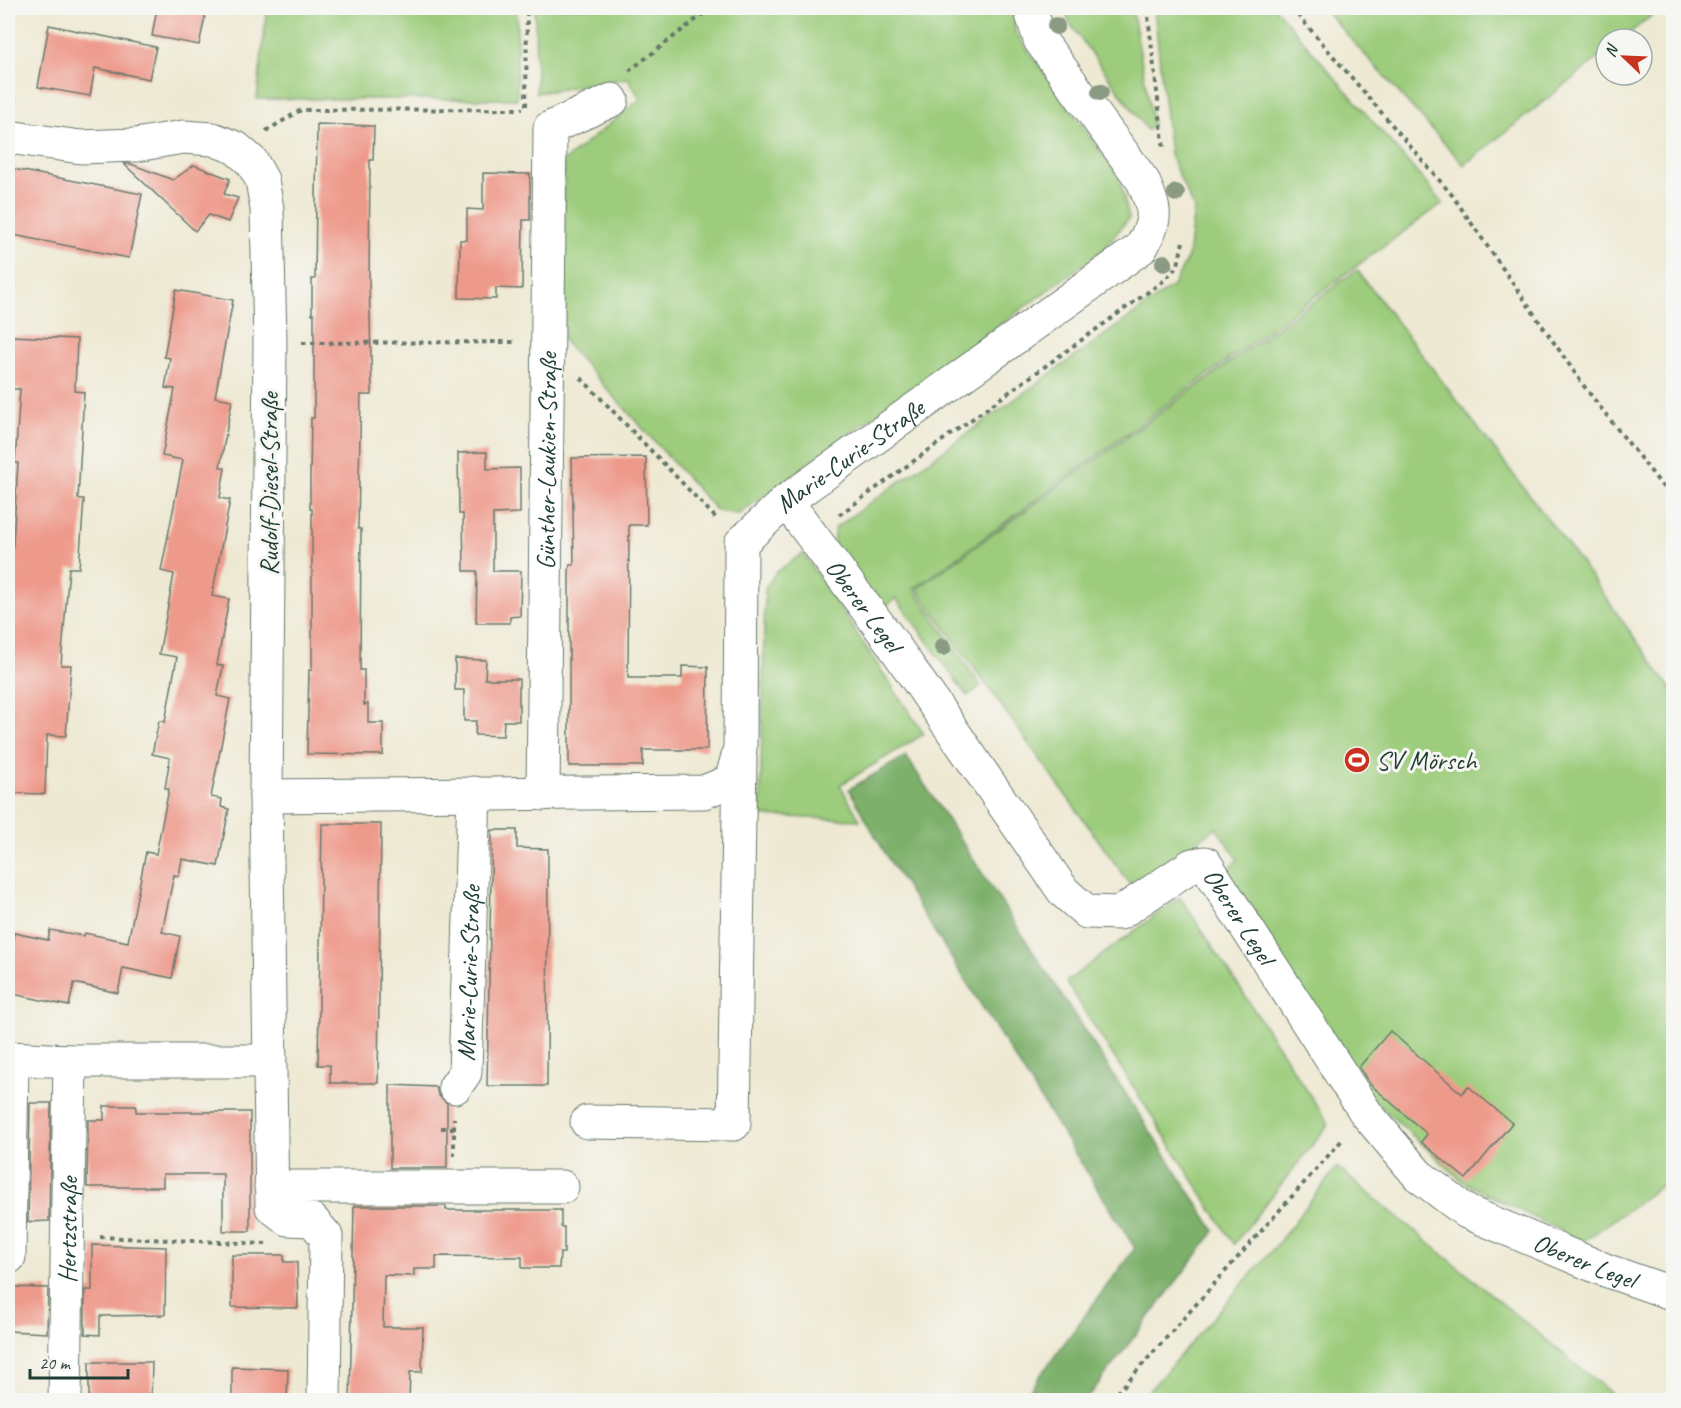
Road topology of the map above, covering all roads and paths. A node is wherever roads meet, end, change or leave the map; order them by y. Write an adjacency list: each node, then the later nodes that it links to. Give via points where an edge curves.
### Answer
1 (527, 8): 8 (path, via 526,108 301,110)
2 (711, 8): 6 (path, via 622,77)
3 (1030, 8): 9 (street, Marie-Curie-Straße, via 1040,40)
4 (1147, 8): 9 (path, via 1165,161)
5 (1292, 8): 13 (path, via 1452,195 1586,389)
6 (612, 100): 10 (street, Günther-Laukien-Straße, via 550,128)
7 (8, 137): 8 (street, via 81,147 136,145 183,137 213,140)
8 (236, 148): 11 (street, Rudolf-Diesel-Straße, via 252,162 262,180 267,209)
9 (1143, 181): 12 (street, Marie-Curie-Straße, via 1154,207 1151,229 1141,248)
10 (546, 342): 11 (path); 14 (path); 17 (street, Günther-Laukien-Straße)
11 (270, 343): 18 (street, Rudolf-Diesel-Straße)
12 (786, 501): 14 (street, Marie-Curie-Straße); 23 (street, Oberer Legel, via 890,640 1064,892 1087,912 1120,913 1192,865 1205,863)
13 (1674, 501)
14 (741, 543): 15 (street)
15 (740, 749): 17 (street, via 731,781 704,792); 24 (street, via 734,1124)
16 (474, 793): 17 (street); 18 (street); 22 (street, Marie-Curie-Straße, via 465,1073)
17 (543, 794)
18 (266, 796): 21 (street, Rudolf-Diesel-Straße)
19 (10, 1058): 20 (street); 32 (street)
20 (70, 1061): 21 (street); 31 (street, Hertzstraße)
21 (269, 1061): 27 (street)
22 (455, 1088): 26 (path, Marie-Curie-Straße)
23 (1366, 1113): 33 (street, Oberer Legel, via 1418,1174 1467,1212 1605,1270); 36 (path)
24 (587, 1122)
25 (441, 1128): 26 (path)
26 (454, 1128): 29 (path, Marie-Curie-Straße)
27 (271, 1187): 29 (street); 30 (street, via 272,1207)
28 (562, 1187): 29 (street)
29 (454, 1188)
30 (288, 1219): 31 (path, via 278,1245); 35 (street, via 312,1220 326,1236)
31 (69, 1236): 34 (street, Hertzstraße)
32 (9, 1257)
33 (1674, 1294)
34 (65, 1401)
35 (324, 1401)
36 (1111, 1401)

